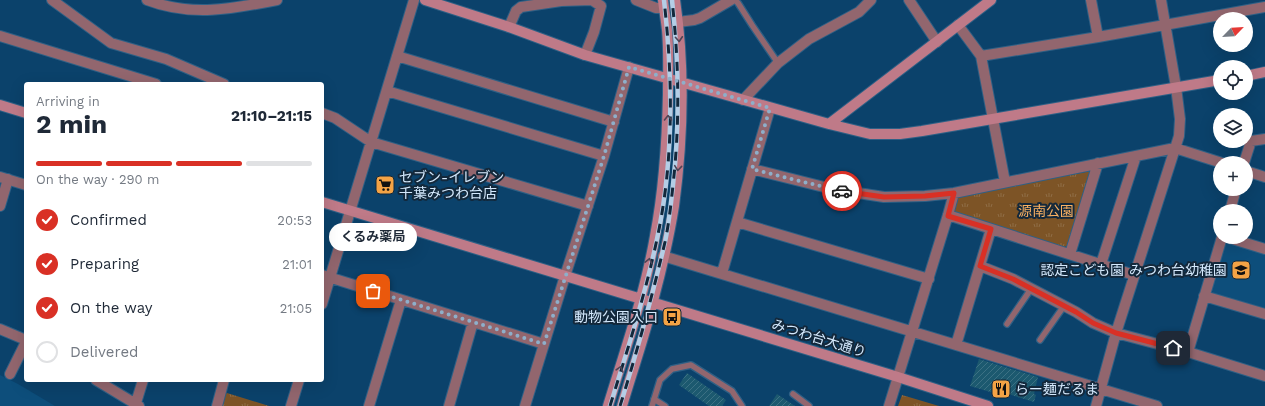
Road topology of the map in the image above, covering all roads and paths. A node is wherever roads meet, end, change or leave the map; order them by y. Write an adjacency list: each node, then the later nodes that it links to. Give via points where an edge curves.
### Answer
1 (52, 0): 34 (street, via 111,43 166,59)
2 (147, 0): 3 (street, via 198,11)
3 (277, 0)
4 (414, 0): 25 (street)
5 (425, 0): 19 (street)
6 (636, 0): 15 (street, via 656,8)
7 (675, 0): 17 (street)
8 (731, 0): 17 (street, via 700,18)
9 (735, 0): 27 (lane)
10 (871, 0): 27 (street, via 859,12 809,39)
11 (909, 0): 23 (street)
12 (991, 0): 20 (street)
13 (1091, 0): 22 (street)
14 (1161, 0): 18 (street)
15 (663, 4): 31 (street, via 667,31)
16 (1265, 7): 18 (street)
17 (678, 22): 35 (street, one-way to 35)
18 (1165, 24): 22 (street); 36 (street)
19 (508, 26): 24 (street); 24 (street, via 521,7 561,1 592,0 601,6)
20 (958, 26): 23 (street); 26 (street)
21 (0, 36): 33 (street)
22 (1098, 37): 26 (street)
23 (937, 42): 45 (street)
24 (585, 55): 28 (street)
25 (397, 56): 37 (street); 44 (street)
26 (981, 56): 43 (street)
27 (778, 63): 38 (street)
28 (629, 67): 31 (street); 44 (street)
29 (1265, 72): 30 (street)
30 (1253, 75)
31 (668, 78): 35 (street); 83 (street, one-way to 31, via 655,238 665,167)
32 (1213, 81): 36 (street)
33 (150, 82)
34 (219, 82)
35 (682, 83): 38 (street); 72 (street, one-way to 72, via 681,134 674,207)
36 (1176, 87): 43 (street); 48 (street, via 1180,119)
37 (387, 91): 47 (street); 49 (street)
38 (743, 100): 40 (street)
39 (0, 105): 41 (street)
40 (770, 108): 45 (street); 54 (street)
41 (24, 112)
42 (324, 114): 47 (street, via 335,118)
43 (992, 119): 45 (street, via 900,134 870,134); 58 (street)
44 (614, 122): 49 (street)
45 (829, 124)
46 (1265, 139): 51 (street, via 1251,141)
47 (371, 142): 63 (street); 64 (street)
48 (1175, 148): 50 (street); 52 (street); 76 (street)
49 (604, 156): 63 (street)
50 (1136, 156): 53 (street); 73 (street)
51 (1246, 156)
52 (1213, 160)
53 (1098, 163): 58 (street); 71 (street)
54 (752, 169): 60 (street, via 832,189 884,197); 66 (street)
55 (1253, 173): 56 (street)
56 (1265, 177)
57 (4, 178): 59 (street); 62 (street)
58 (1005, 182): 60 (street)
59 (24, 184)
60 (954, 193): 65 (street)
61 (324, 203): 64 (street, みつわ台大通り)
62 (0, 206)
63 (588, 206): 78 (street)
64 (351, 211): 77 (street); 78 (street, みつわ台大通り)
65 (948, 216): 67 (street); 79 (street)
66 (737, 222): 75 (street); 79 (street)
67 (991, 229): 71 (street); 74 (street)
68 (1220, 244): 82 (street)
69 (1249, 244): 70 (street)
70 (1265, 249)
71 (1070, 254): 73 (street)
72 (663, 256): 75 (street); 85 (street)
73 (1100, 264): 76 (street)
74 (980, 266): 80 (street); 97 (street)
75 (722, 274): 91 (street)
76 (1134, 274): 92 (street)
77 (326, 276): 81 (street); 84 (street)
78 (565, 276): 83 (street, みつわ台大通り); 95 (street)
79 (929, 279): 91 (street)
80 (1031, 289): 86 (street); 89 (lane)
81 (324, 290)
82 (1204, 296): 87 (street); 98 (street)
83 (641, 299): 85 (street, みつわ台大通り); 115 (street, one-way to 83)
84 (401, 300): 88 (street); 112 (street)
85 (653, 302): 101 (street, みつわ台大通り); 116 (street)
86 (1064, 306): 92 (street); 94 (lane)
87 (1265, 314)
88 (473, 322): 95 (street); 113 (street)
89 (1007, 324)
90 (0, 329): 93 (street)
91 (912, 332): 97 (street); 101 (street)
92 (1116, 333): 98 (street); 106 (street)
93 (24, 340)
94 (1040, 340)
95 (544, 344): 114 (street)
96 (24, 345): 99 (street)
97 (956, 345): 106 (street)
98 (1188, 352): 100 (street)
99 (10, 374)
100 (1265, 376)
101 (898, 377): 121 (street); 122 (street, みつわ台大通り)
102 (99, 382): 109 (street)
103 (143, 382): 109 (street)
104 (223, 382): 110 (street)
105 (298, 382): 111 (street)
106 (1102, 389): 123 (street); 124 (street)
107 (793, 394): 120 (lane)
108 (654, 399): 117 (lane); 118 (lane); 119 (lane, via 660,380 672,369 691,365 732,391)
109 (137, 405)
110 (217, 406)
111 (291, 406)
112 (369, 406)
113 (449, 406)
114 (526, 406)
115 (608, 406)
116 (622, 406)
117 (652, 406)
118 (665, 406)
119 (742, 406)
120 (809, 406)
121 (889, 406)
122 (988, 406)
123 (1096, 406)
124 (1157, 406)

